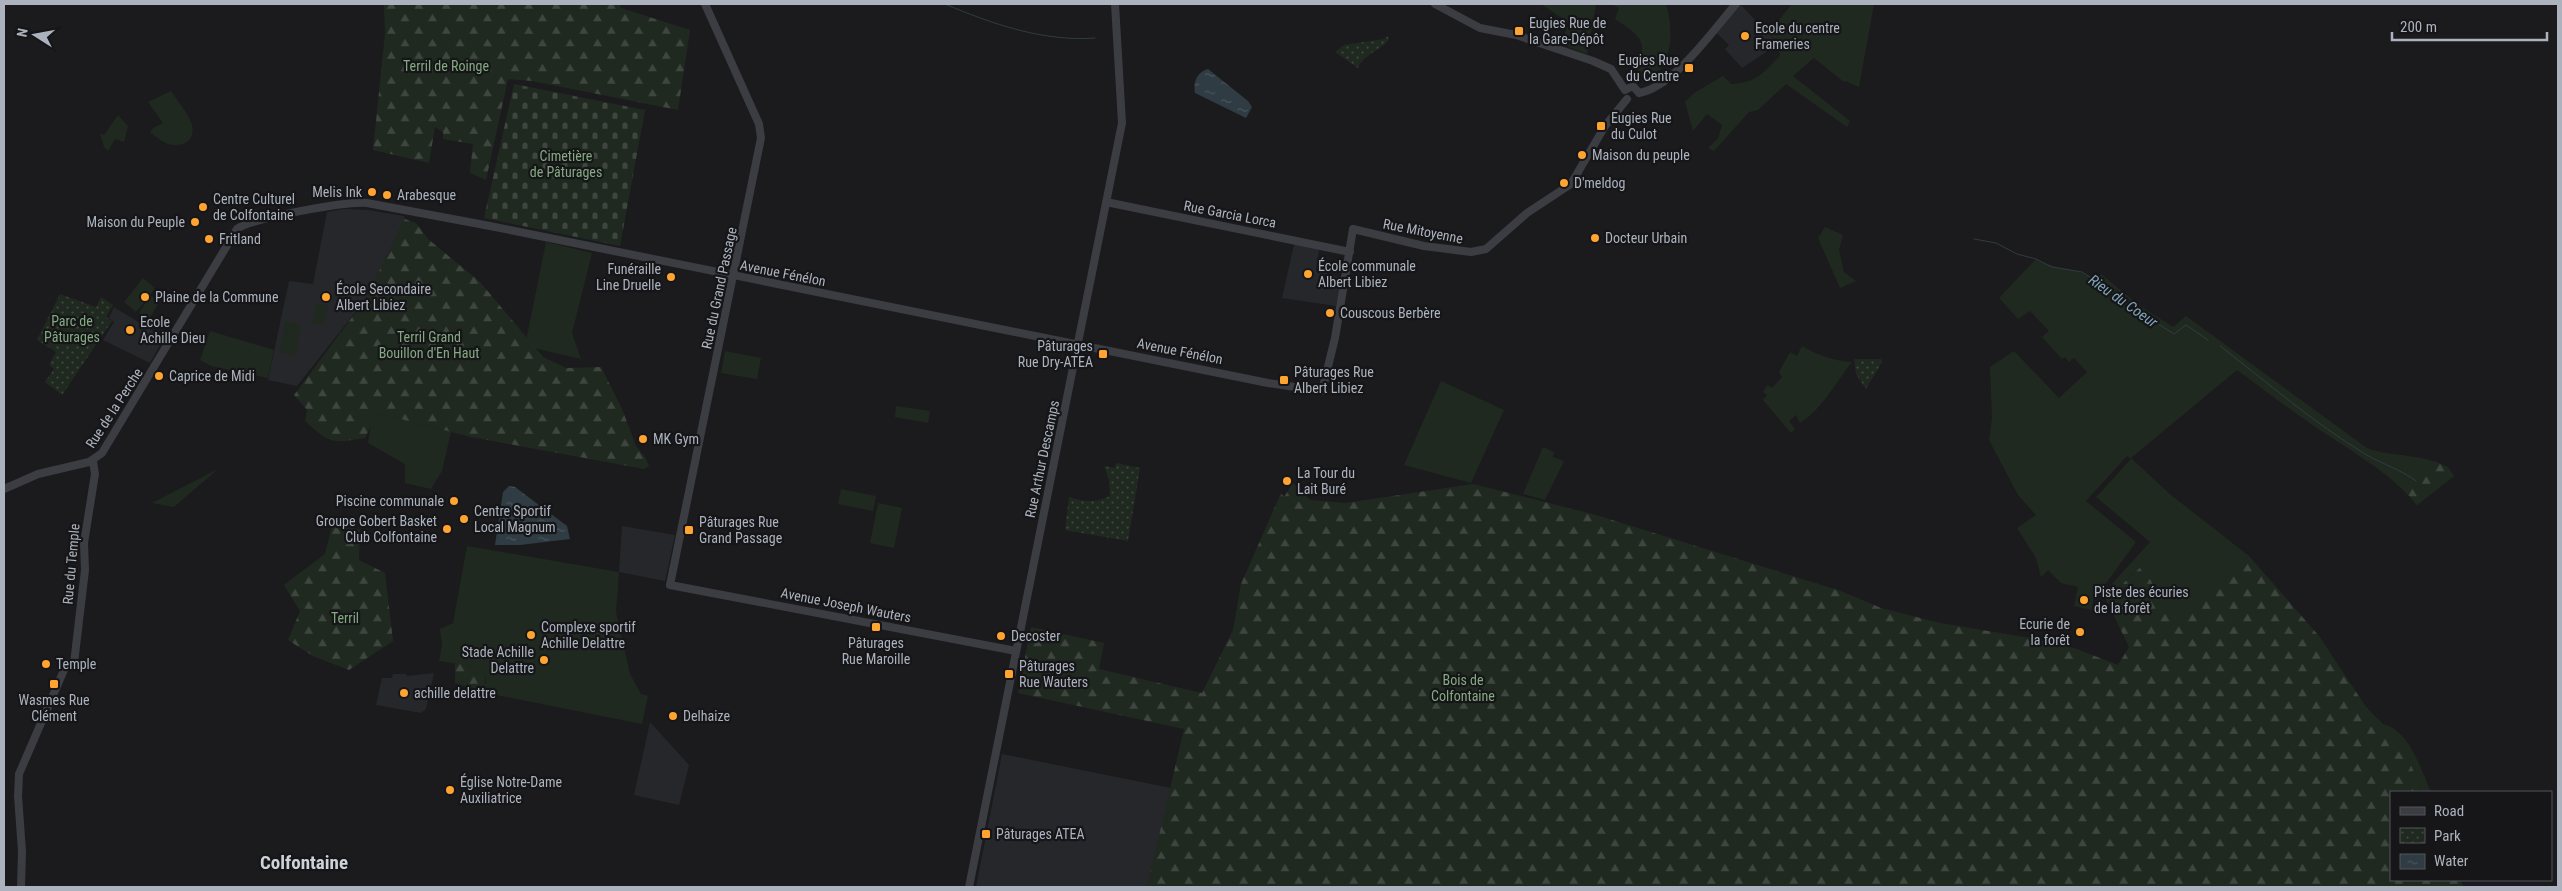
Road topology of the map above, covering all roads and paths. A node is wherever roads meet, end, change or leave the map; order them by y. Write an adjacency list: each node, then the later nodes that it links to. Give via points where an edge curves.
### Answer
1 (705, 4): 11 (street, Rue du Grand Passage, via 759,124 761,138)
2 (1115, 4): 8 (street, Rue Arthur Descamps, via 1122,123)
3 (1434, 4): 5 (street, via 1480,28 1516,35 1611,69)
4 (1736, 4): 6 (street, via 1672,77 1647,92)
5 (1626, 90): 6 (street, via 1634,86); 7 (street)
6 (1639, 93): 7 (street, via 1635,100)
7 (1628, 99): 10 (street, Rue Mitoyenne, via 1605,126 1573,182 1510,228 1489,248 1471,252 1424,246 1353,229)
8 (1106, 202): 10 (street, Rue Garcia Lorca); 12 (street, Rue Arthur Descamps)
9 (239, 227): 11 (street, Avenue Fénélon, via 319,208 365,203); 13 (street, Rue de la Perche, via 116,433)
10 (1350, 252): 12 (street, Avenue Fénélon, via 1322,391)
11 (734, 275): 12 (street, Avenue Fénélon); 15 (street, Rue du Grand Passage)
12 (1079, 344): 16 (street, Rue Arthur Descamps)
13 (93, 461): 14 (street, Rue de la Perche, via 38,474); 17 (street, Rue du Temple, via 95,474 84,543 85,570 74,663 67,663 19,774)
14 (4, 489)
15 (670, 585): 16 (street, Avenue Joseph Wauters)
16 (1016, 651): 18 (street, Rue Arthur Descamps)
17 (21, 887)
18 (969, 887)

